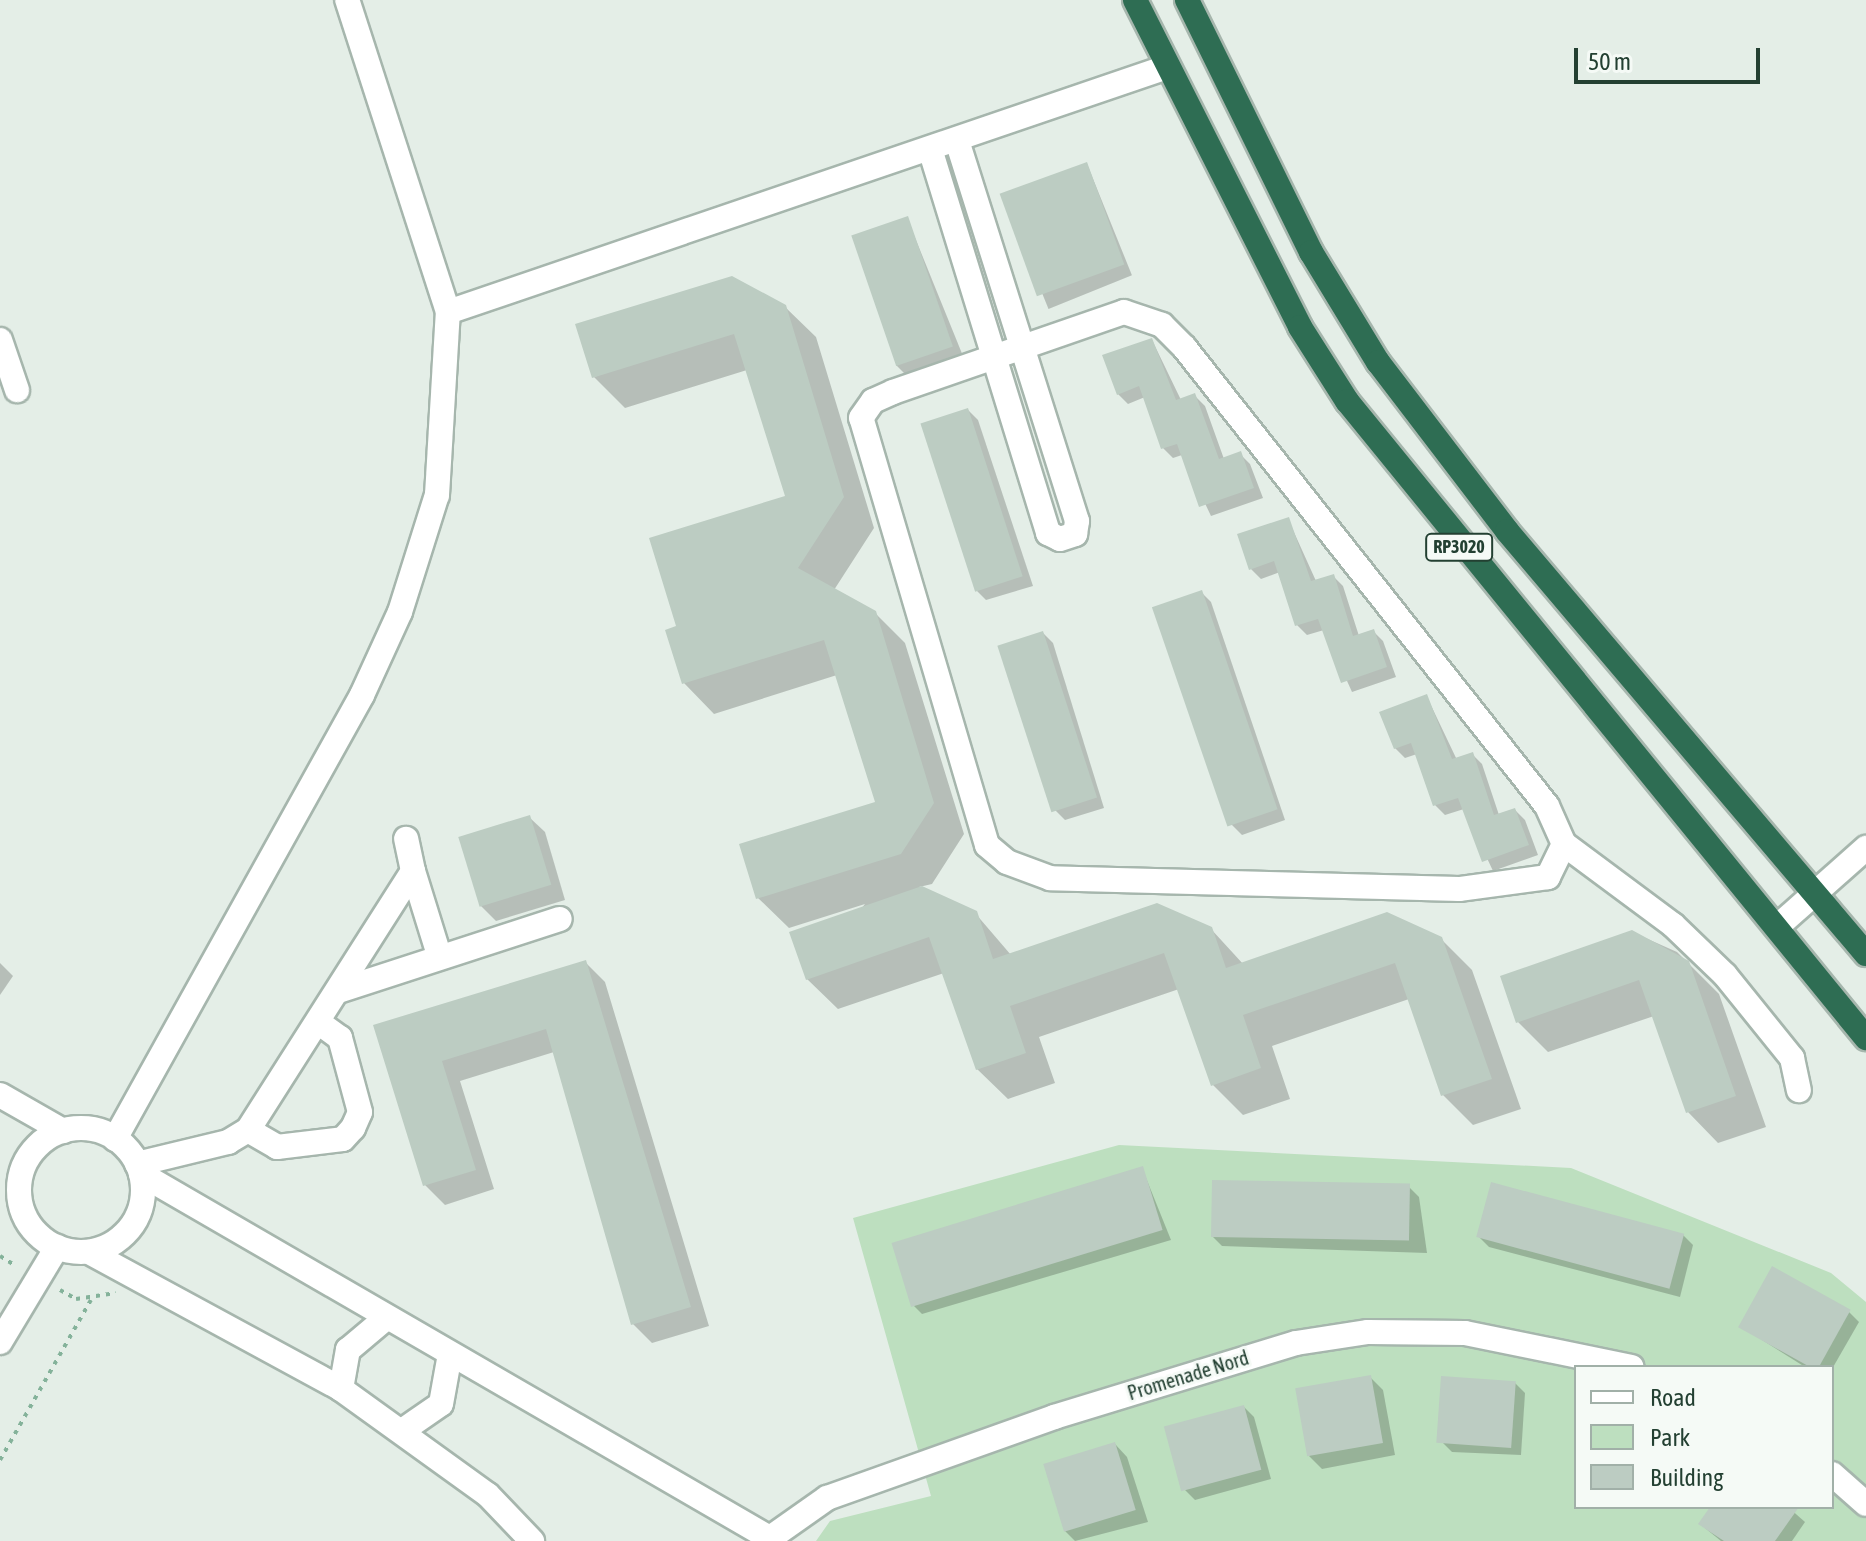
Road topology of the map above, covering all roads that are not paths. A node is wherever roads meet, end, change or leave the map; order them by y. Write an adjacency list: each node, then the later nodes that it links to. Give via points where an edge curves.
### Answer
1 (347, 0): 7 (street)
2 (1135, 0): 4 (highway, RP3020)
3 (1187, 0): 16 (highway, RP3020, via 1311,252 1378,362 1507,531)
4 (1167, 67): 5 (street); 18 (highway, RP3020, via 1300,327 1347,401 1442,526)
5 (958, 143): 6 (street); 9 (street)
6 (931, 152): 7 (street); 10 (street)
7 (448, 312): 28 (street, via 442,470 400,612 362,695)
8 (0, 340): 11 (street)
9 (1024, 350): 10 (street); 10 (street, via 1079,526 1066,538 1048,533); 13 (street, via 1124,312 1171,333 1547,806)
10 (995, 358): 13 (street, via 873,401 860,426 977,820 995,854 1050,878 1459,889 1548,877)
11 (17, 390)
12 (406, 839): 15 (street)
13 (1564, 844): 24 (street, via 1664,917 1725,975 1792,1058)
14 (1866, 848): 16 (street)
15 (413, 871): 20 (street); 21 (street)
16 (1818, 893): 18 (street); 19 (highway, RP3020)
17 (560, 919): 20 (street)
18 (1778, 926): 23 (highway, RP3020)
19 (1866, 954)
20 (439, 955): 21 (street)
21 (338, 991): 22 (street)
22 (318, 1022): 26 (street); 26 (street, via 340,1038 360,1112 353,1128 343,1139 277,1147)
23 (1866, 1038)
24 (1799, 1090)
25 (0, 1095): 27 (street)
26 (248, 1130): 29 (street, via 228,1142)
27 (63, 1131): 28 (street, via 85,1128); 30 (street, via 28,1159)
28 (115, 1139): 29 (street)
29 (139, 1169): 32 (street, via 141,1205 133,1225); 33 (street)
30 (10, 1198): 31 (street, via 30,1225)
31 (57, 1247): 32 (street); 34 (street)
32 (89, 1252): 37 (street)
33 (386, 1318): 35 (street); 37 (street, via 348,1350)
34 (0, 1342)
35 (450, 1354): 38 (street, via 441,1404); 41 (street)
36 (1622, 1365): 41 (street, Promenade Nord, via 1465,1333 1368,1332 1296,1343 893,1473 808,1506)
37 (341, 1389): 38 (street)
38 (402, 1431): 42 (street, via 488,1495)
39 (1834, 1476): 40 (street)
40 (1866, 1504)
41 (767, 1539)
42 (532, 1541)

